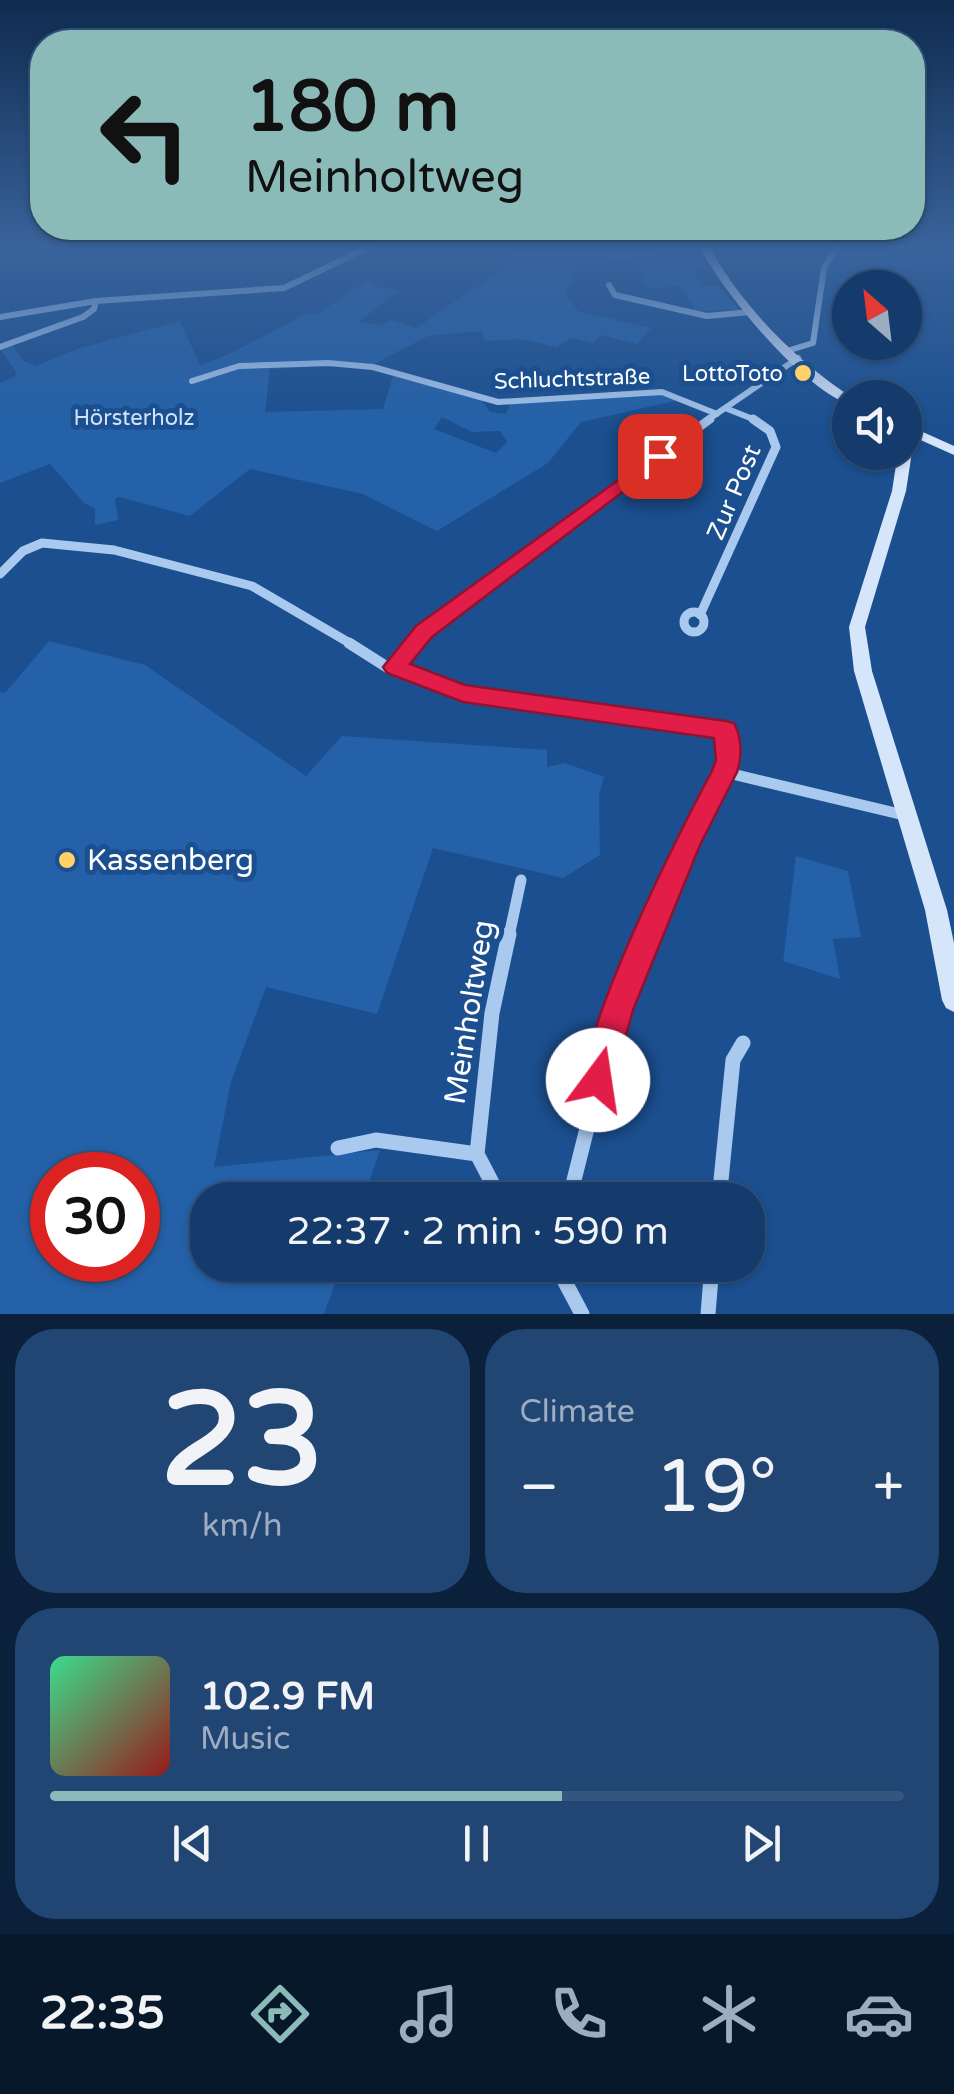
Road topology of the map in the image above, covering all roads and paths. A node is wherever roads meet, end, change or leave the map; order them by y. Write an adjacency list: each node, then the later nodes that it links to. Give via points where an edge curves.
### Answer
1 (46, 309): 7 (street)
2 (94, 309): 8 (street)
3 (676, 309): 6 (street, via 707,316)
4 (750, 309): 6 (street)
5 (818, 309): 9 (street, via 812,345)
6 (752, 312): 9 (street)
7 (0, 317)
8 (0, 347)
9 (794, 354): 11 (street); 12 (street)
10 (192, 381): 12 (street, Schluchtstraße, via 239,366 328,364 373,367 498,402 662,392)
11 (832, 390)
12 (721, 411): 17 (street, Zur Post, via 764,425 776,447); 18 (street, via 424,632)
13 (922, 437): 14 (street)
14 (954, 451)
15 (902, 470): 20 (street, via 857,627 863,671)
16 (0, 574): 18 (street, via 20,552 42,542 102,547 252,586)
17 (700, 616)
18 (392, 668): 19 (street, via 463,693 724,728)
19 (724, 772): 20 (street); 27 (street, via 617,1010)
20 (908, 816): 22 (street)
21 (521, 880): 25 (street, Meinholtweg, via 492,1013)
22 (954, 1000)
23 (743, 1043): 28 (street, via 733,1060)
24 (338, 1148): 25 (street, via 376,1140)
25 (477, 1154): 26 (street)
26 (491, 1182)
27 (574, 1182)
28 (721, 1182)
29 (565, 1282): 31 (street)
30 (711, 1282): 32 (street)
31 (582, 1314)
32 (708, 1314)

